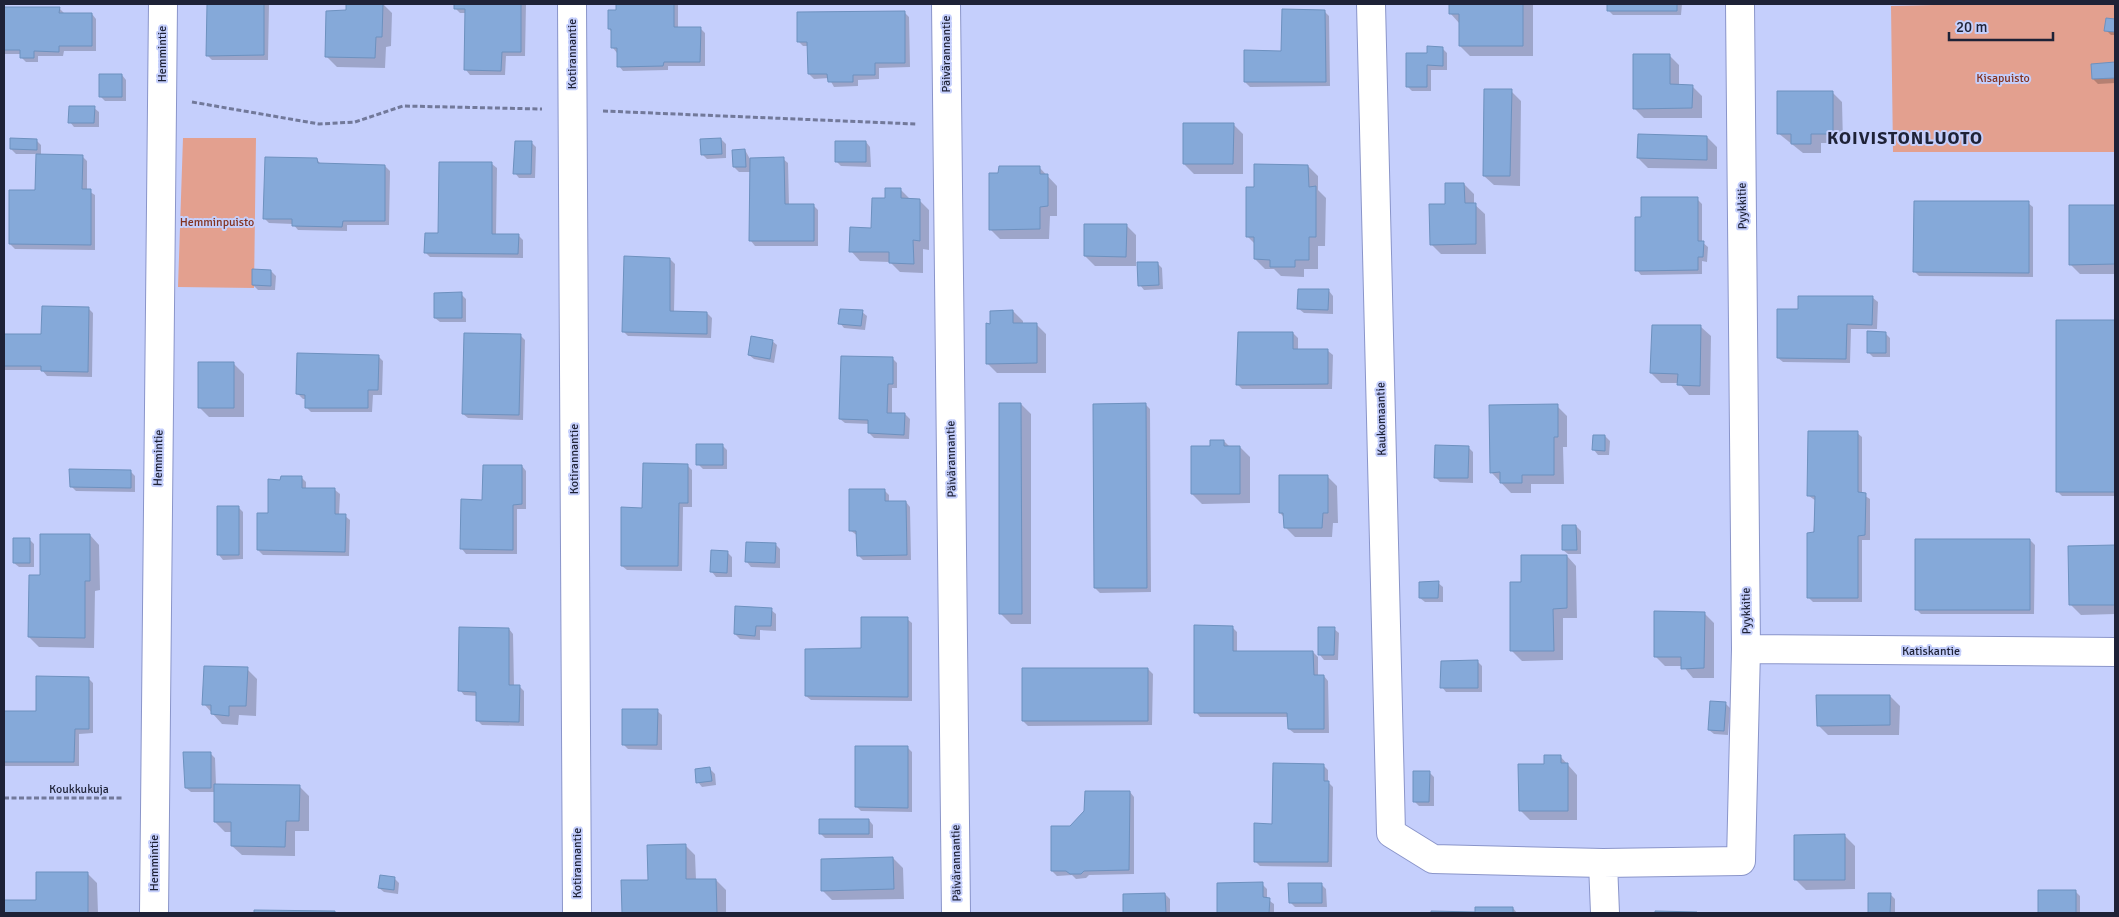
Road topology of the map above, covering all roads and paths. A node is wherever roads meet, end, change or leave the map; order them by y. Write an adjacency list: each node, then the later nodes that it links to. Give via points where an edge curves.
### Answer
1 (163, 4): 8 (street, Hemmintie)
2 (572, 4): 13 (street, Kotirannantie)
3 (946, 4): 14 (street, Päivärannantie)
4 (1371, 4): 10 (street, Kaukomaantie)
5 (1740, 4): 6 (street, Pyykkitie)
6 (1746, 649): 7 (street, Katiskantie); 11 (street, Pyykkitie, via 1741,861)
7 (2115, 652)
8 (154, 797): 9 (path, Koukkukuja); 12 (street, Hemmintie)
9 (4, 798)
10 (1391, 833): 11 (street, Pyykkitie, via 1433,859)
11 (1603, 863): 15 (street)
12 (154, 913)
13 (577, 913)
14 (956, 913)
15 (1605, 913)

